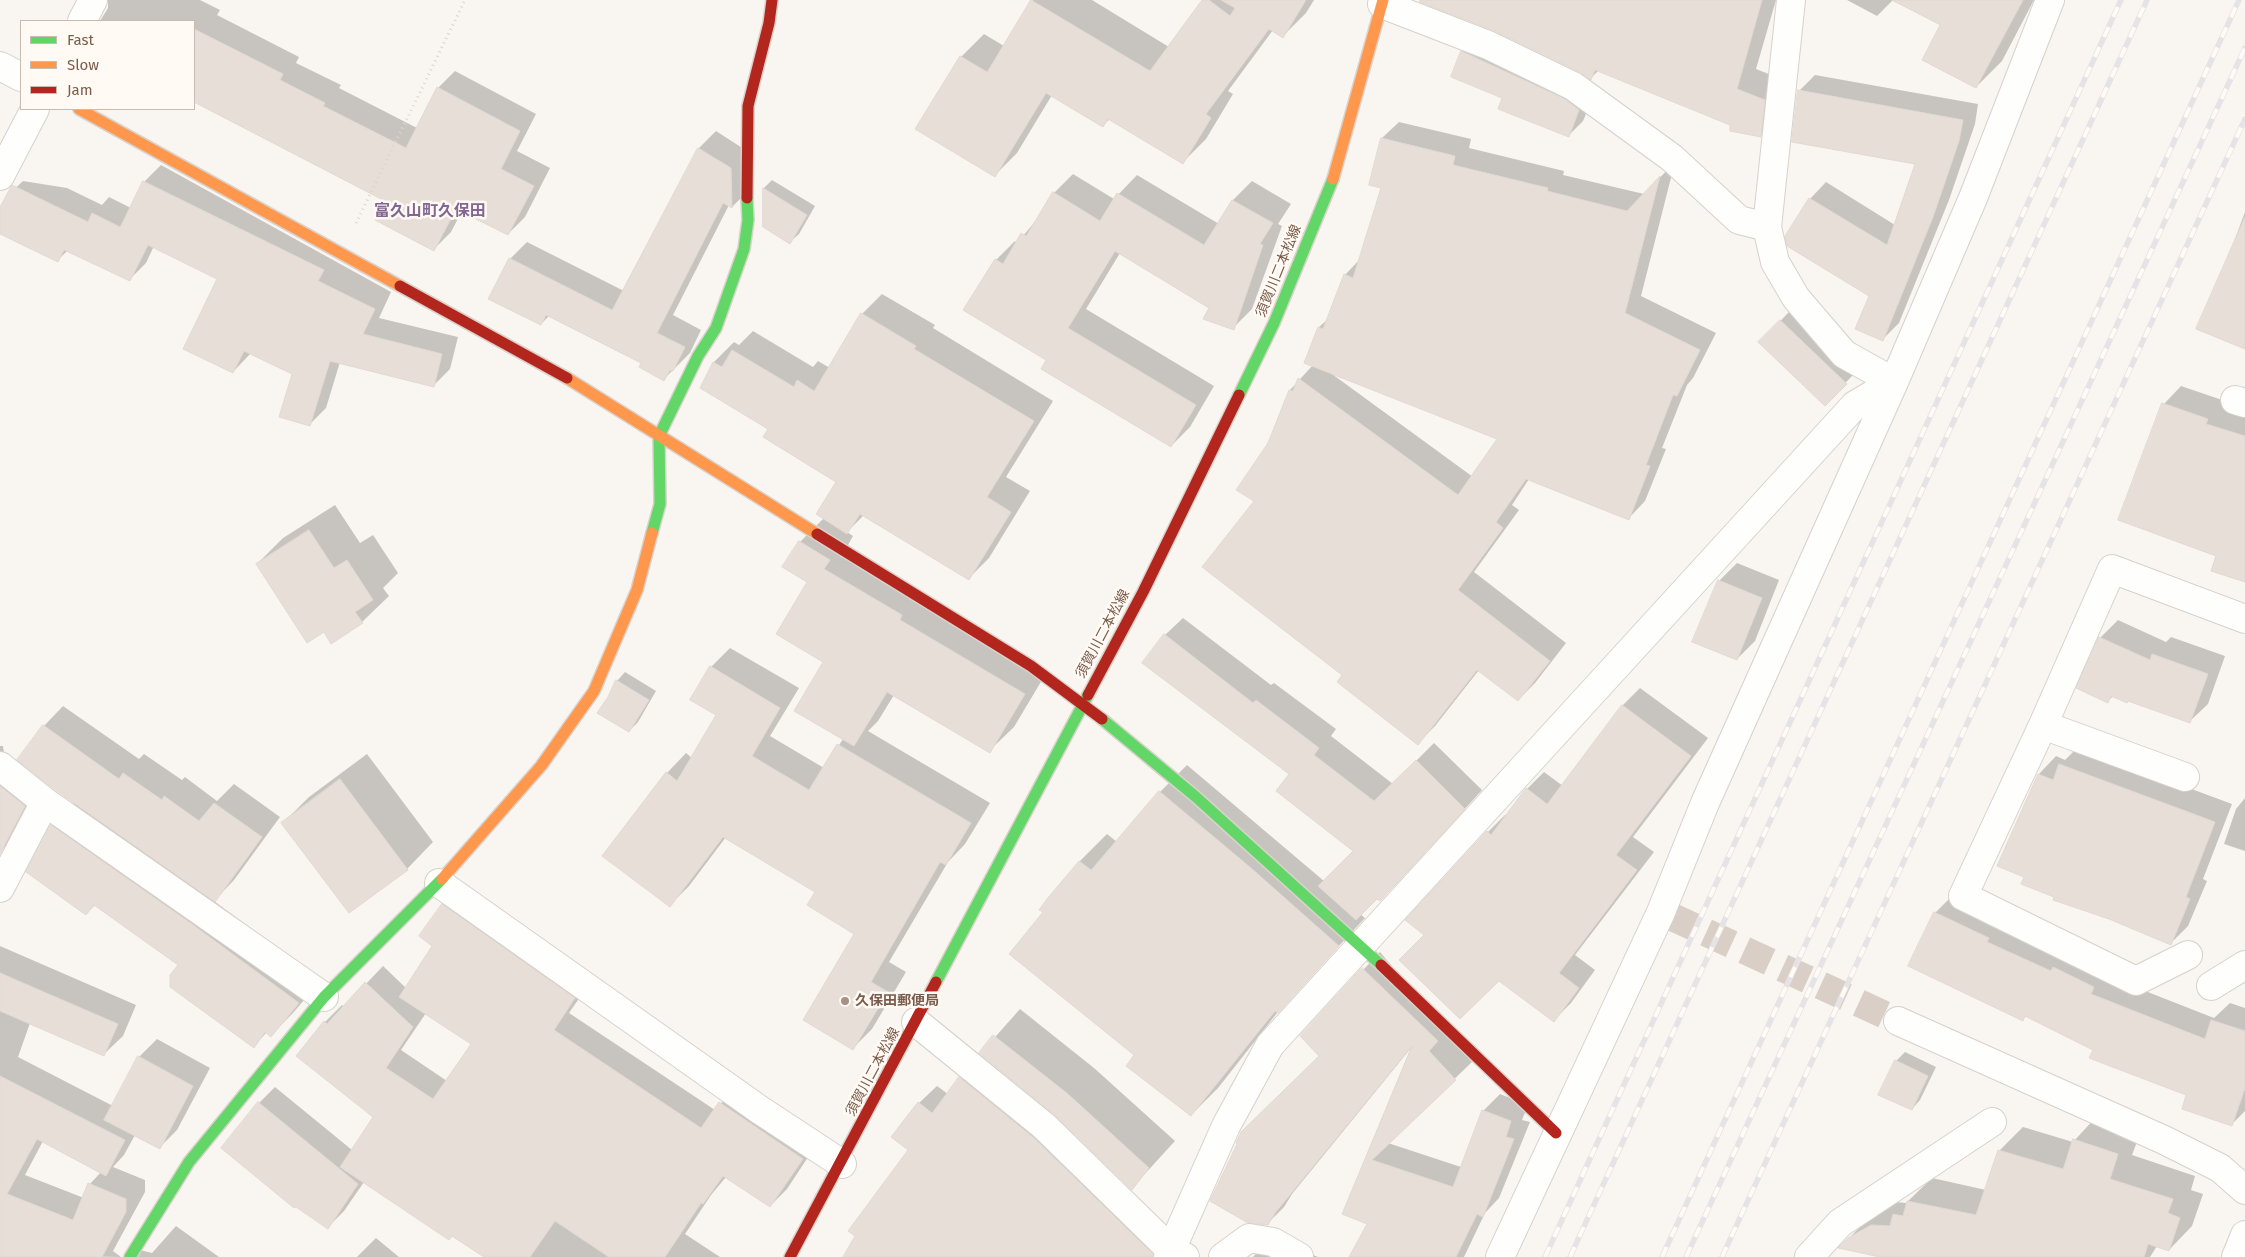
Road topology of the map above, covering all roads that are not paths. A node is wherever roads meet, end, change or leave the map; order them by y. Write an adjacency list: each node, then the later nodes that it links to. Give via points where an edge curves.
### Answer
1 (93, 0): 6 (street)
2 (772, 0): 14 (street, via 770,24 748,106 748,220 744,249 716,328 698,356)
3 (1791, 0): 12 (street)
4 (2050, 0): 13 (street, via 1973,198)
5 (1383, 2): 12 (street, via 1488,45 1572,86 1672,158 1739,220); 16 (street, 須賀川二本松線, via 1334,176 1274,323 1143,592)
6 (83, 20)
7 (0, 66): 8 (street)
8 (20, 76)
9 (34, 110): 11 (street)
10 (81, 110): 14 (street, via 595,393)
11 (0, 176)
12 (1767, 227): 13 (street, via 1775,262 1796,298 1844,354)
13 (1894, 382): 23 (street, via 1855,405); 31 (street, via 1705,803 1665,914)
14 (659, 436): 16 (street, via 1031,666); 21 (street, via 660,504 637,590 594,692 541,766)
15 (2245, 619): 17 (street, via 2112,569)
16 (1083, 703): 23 (street, via 1196,797); 29 (street, 須賀川二本松線)
17 (2043, 725): 19 (street); 24 (street, via 1963,896 2136,981)
18 (0, 766): 20 (street)
19 (2185, 776)
20 (45, 802): 22 (street); 27 (street)
21 (440, 883): 27 (street); 32 (street, via 760,1110)
22 (0, 888)
23 (1360, 944): 31 (street); 35 (street, via 1270,1045 1226,1126)
24 (2188, 955)
25 (2245, 965): 26 (street)
26 (2211, 986)
27 (324, 997): 36 (street, via 189,1162)
28 (1898, 1020): 33 (street, via 2164,1140 2220,1168)
29 (916, 1022): 32 (street, 須賀川二本松線); 35 (street, via 1044,1126)
30 (1992, 1122): 41 (street, via 1840,1223)
31 (1556, 1133): 40 (street)
32 (842, 1164): 37 (street, 須賀川二本松線)
33 (2245, 1190)
34 (2245, 1234): 42 (street)
35 (1175, 1255)
36 (130, 1257)
37 (790, 1257)
38 (1223, 1257): 39 (street, via 1249,1238 1273,1242)
39 (1299, 1257)
40 (1500, 1257)
41 (1809, 1257)
42 (2236, 1257)

